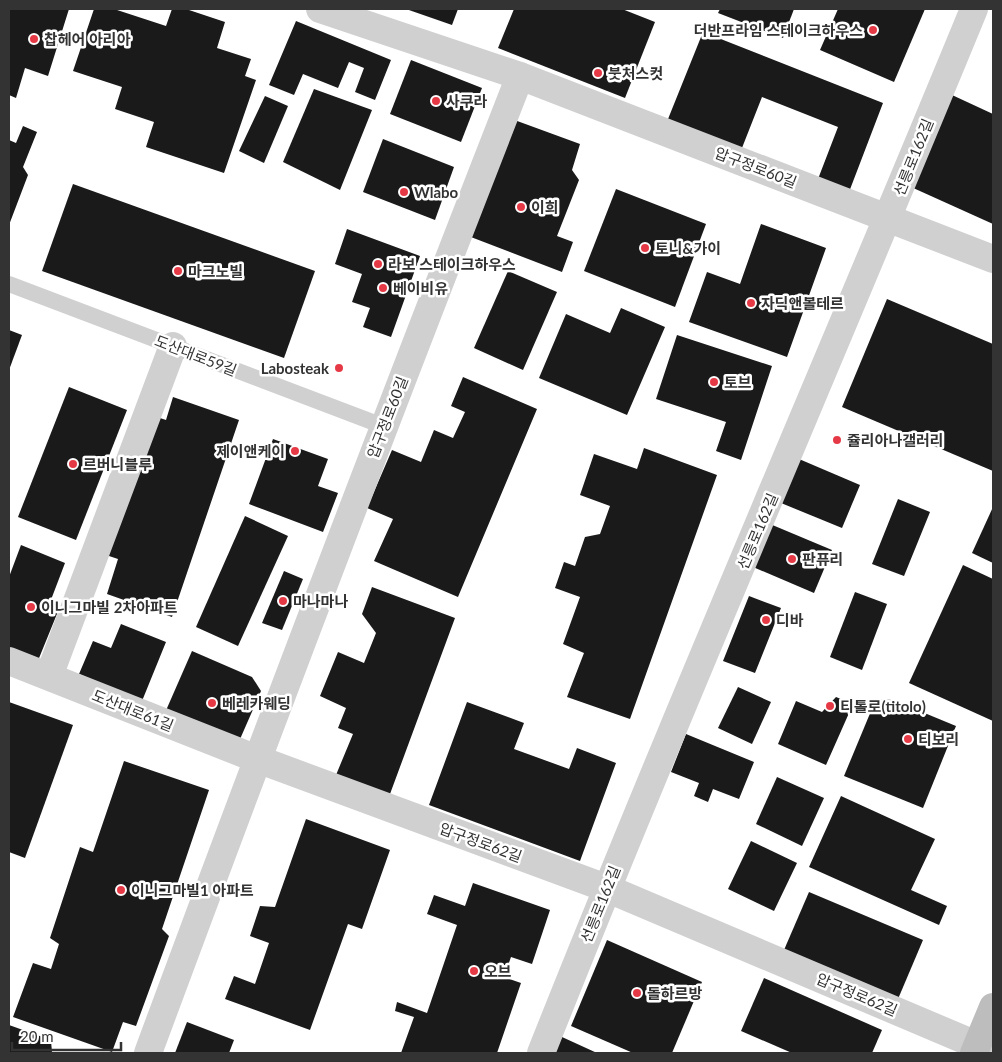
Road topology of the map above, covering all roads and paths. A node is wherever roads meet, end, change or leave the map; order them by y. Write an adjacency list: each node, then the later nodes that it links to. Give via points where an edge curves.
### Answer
1 (320, 9): 3 (street, 압구정로60길)
2 (974, 9): 4 (street, 선릉로162길)
3 (520, 76): 4 (street, 압구정로60길); 8 (street, 압구정로60길)
4 (888, 218): 5 (street, 압구정로60길); 12 (street, 선릉로162길)
5 (993, 259)
6 (9, 284): 7 (lane, 도산대로59길)
7 (173, 346): 8 (lane, 도산대로59길); 10 (street)
8 (383, 426): 11 (street, 압구정로60길)
9 (9, 661): 10 (street, 도산대로61길)
10 (49, 676): 11 (street, 도산대로61길)
11 (256, 759): 12 (street, 압구정로62길); 15 (street)
12 (606, 888): 14 (street, 압구정로62길); 16 (street, 선릉로162길)
13 (993, 1007): 14 (main road)
14 (982, 1050)
15 (148, 1053)
16 (541, 1053)

